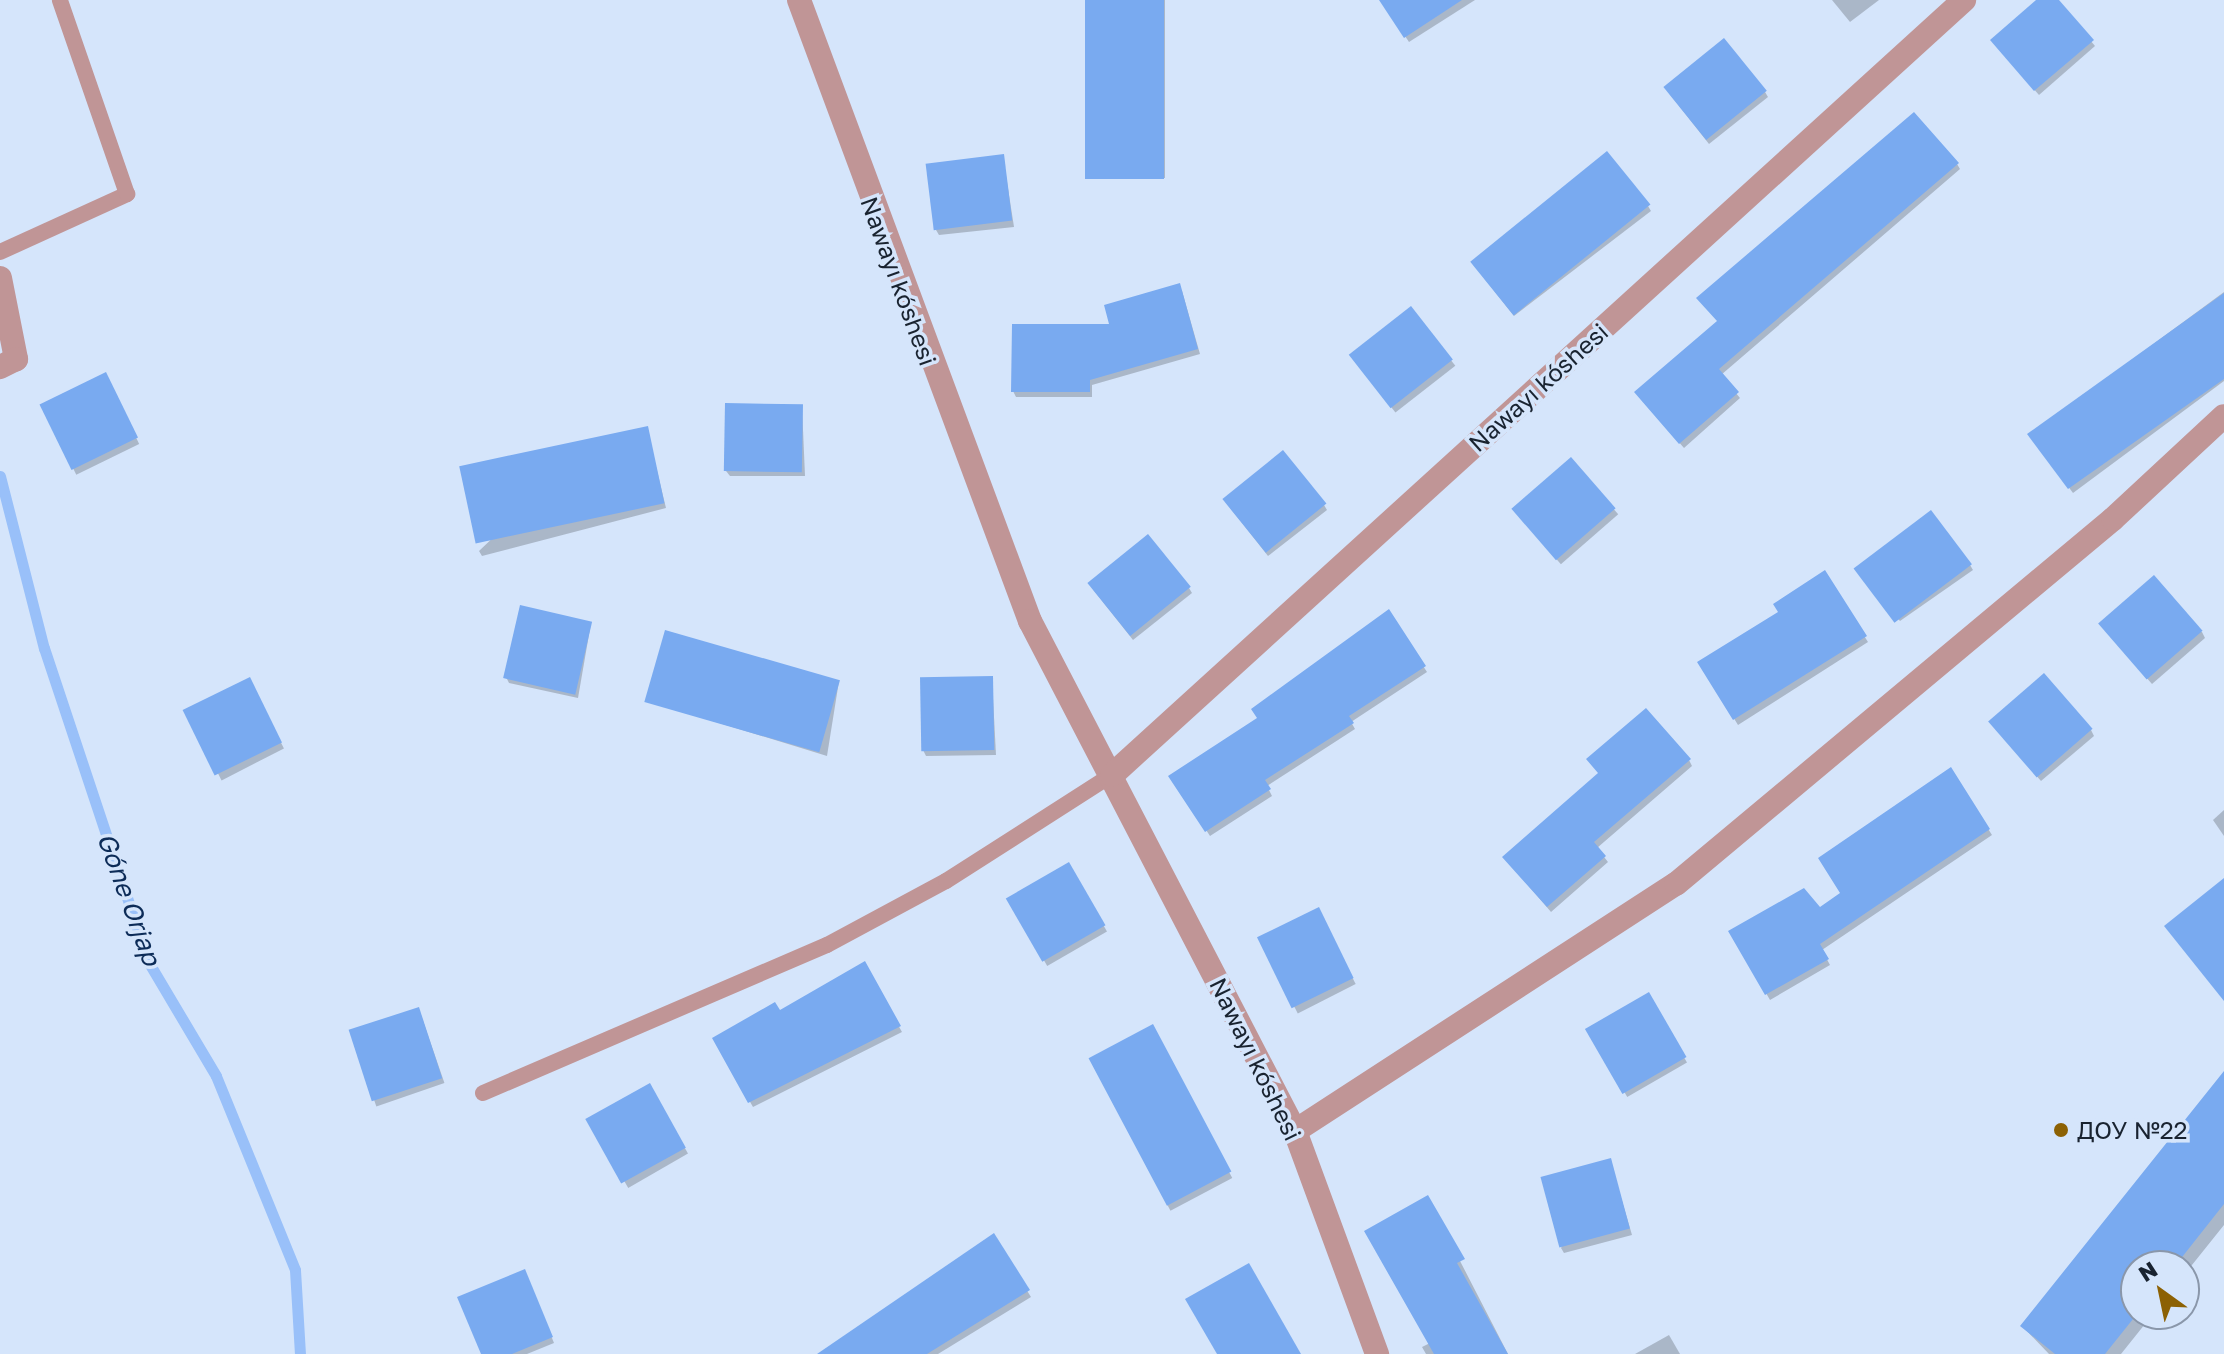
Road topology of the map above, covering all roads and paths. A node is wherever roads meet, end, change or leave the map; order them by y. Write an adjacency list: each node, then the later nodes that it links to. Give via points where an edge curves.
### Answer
1 (60, 0): 4 (lane, via 127,194)
2 (799, 0): 8 (street, Nawayı kóshesi, via 1030,621)
3 (1964, 0): 8 (street, Nawayı kóshesi)
4 (0, 252)
5 (0, 278): 6 (street, via 16,359)
6 (0, 367)
7 (2224, 416): 10 (street, via 2113,519 1676,884)
8 (1112, 775): 9 (lane, via 946,881 827,945); 10 (street, Nawayı kóshesi)
9 (483, 1093)
10 (1295, 1131): 11 (street, Nawayı kóshesi)
11 (1377, 1354)

